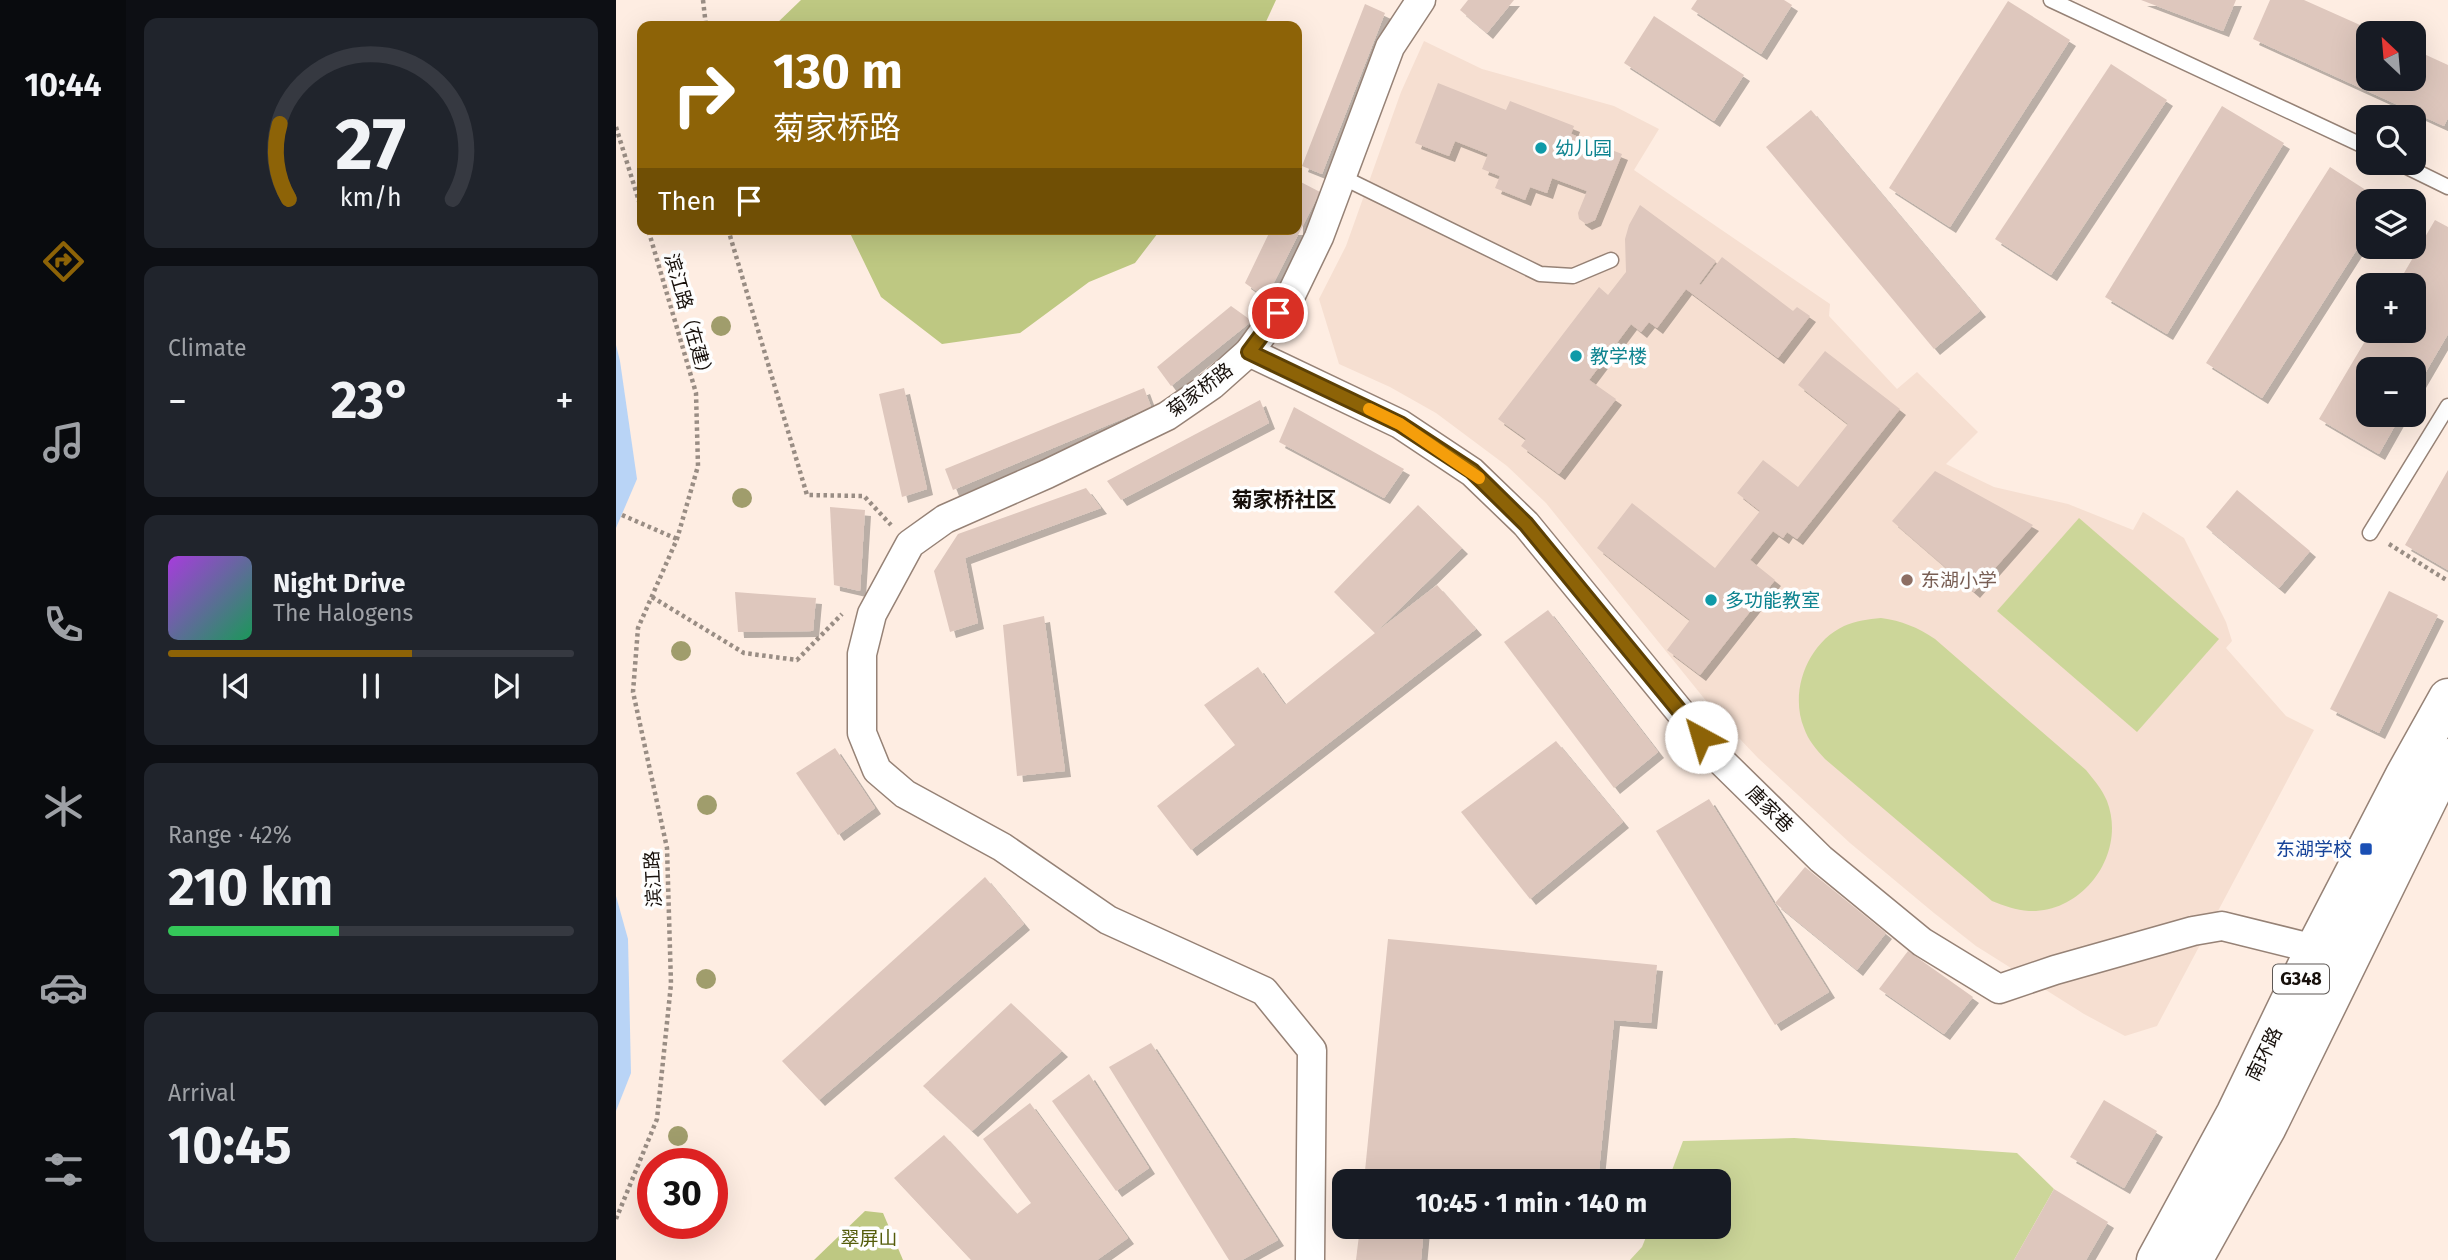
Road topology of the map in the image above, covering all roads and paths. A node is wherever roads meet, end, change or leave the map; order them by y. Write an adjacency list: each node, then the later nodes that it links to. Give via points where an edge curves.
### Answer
1 (703, 0): 4 (path)
2 (1421, 0): 8 (street, 菊家桥路, via 1390,47)
3 (2051, 0): 6 (lane)
4 (705, 21)
5 (616, 127): 10 (path)
6 (2356, 142)
7 (2424, 175): 9 (lane)
8 (1342, 177): 13 (lane, via 1540,274 1573,276); 14 (street, 菊家桥路, via 1292,293)
9 (2448, 187)
10 (637, 195)
11 (650, 235): 18 (path, 滨江路（在建）, via 696,393 698,466)
12 (731, 235): 19 (path, via 807,495 864,496)
13 (1611, 260)
14 (1249, 352): 19 (street, 菊家桥路, via 1167,416 945,519); 25 (street, 唐家巷, via 1400,424 1472,471 1526,524 1717,757 1821,859 1922,942 1999,989 2222,926)
15 (2448, 406): 17 (lane)
16 (622, 515): 18 (path)
17 (2370, 533): 20 (path)
18 (677, 539): 21 (path, 滨江路)
19 (910, 544): 27 (street, via 872,614 862,654 862,733 877,770 905,794 1002,848 1108,920 1265,991 1312,1050)
20 (2448, 580)
21 (652, 597): 22 (path, via 744,653 797,660); 26 (path, 滨江路, via 638,628 633,692 667,848 671,984 657,1119)
22 (844, 612)
23 (2448, 698): 25 (main road, 南环路 / G348)
24 (2448, 758): 29 (main road, 南环路 / G348, via 2267,1127)
25 (2315, 949): 28 (main road, 南环路 / G348, via 2236,1113)
26 (616, 1219)
27 (1310, 1260)
28 (2155, 1260)
29 (2193, 1260)

